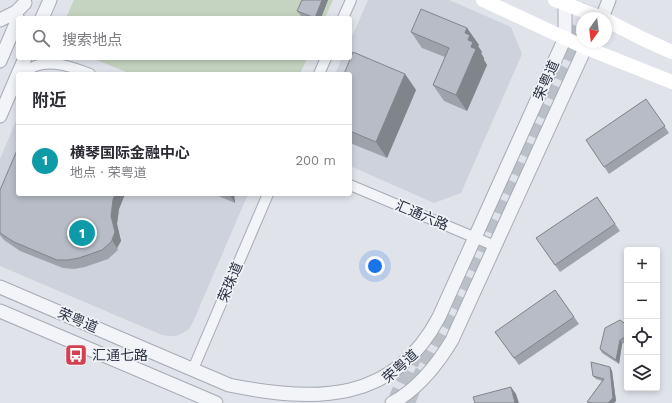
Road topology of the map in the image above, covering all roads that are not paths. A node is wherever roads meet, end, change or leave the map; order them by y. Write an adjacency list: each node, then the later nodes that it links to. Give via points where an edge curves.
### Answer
1 (351, 0): 9 (street)
2 (483, 0): 13 (main road)
3 (609, 0): 7 (street)
4 (562, 1): 6 (main road); 13 (street, 荣粤道)
5 (26, 2): 8 (street); 10 (street, via 16,12)
6 (588, 12)
7 (604, 12)
8 (19, 16)
9 (344, 16)
10 (0, 20)
11 (612, 23): 17 (main road)
12 (16, 24): 21 (street)
13 (565, 38): 14 (main road); 32 (street, 荣粤道)
14 (576, 42)
15 (585, 48): 33 (street, 荣粤道)
16 (593, 48): 28 (main road)
17 (672, 52)
18 (24, 60): 23 (street)
19 (65, 60): 22 (street)
20 (325, 60): 26 (street)
21 (0, 61)
22 (80, 70): 24 (street, via 62,64 41,64); 25 (street)
23 (20, 72)
24 (24, 72)
25 (85, 72)
26 (320, 72)
27 (16, 80): 29 (street)
28 (672, 82)
29 (0, 116)
30 (352, 186): 32 (street, 汇通六路)
31 (267, 196): 36 (street, 荣珠道)
32 (475, 238): 33 (street, 汇通六路); 36 (street, 荣粤道, via 426,341 398,372 374,388 348,398 321,402 290,401 246,391)
33 (495, 246): 38 (street, 荣粤道, via 459,327 444,354 424,378)
34 (0, 287): 36 (street, 荣粤道)
35 (0, 311): 37 (street, 荣粤道)
36 (193, 369)
37 (216, 403)
38 (392, 403)

